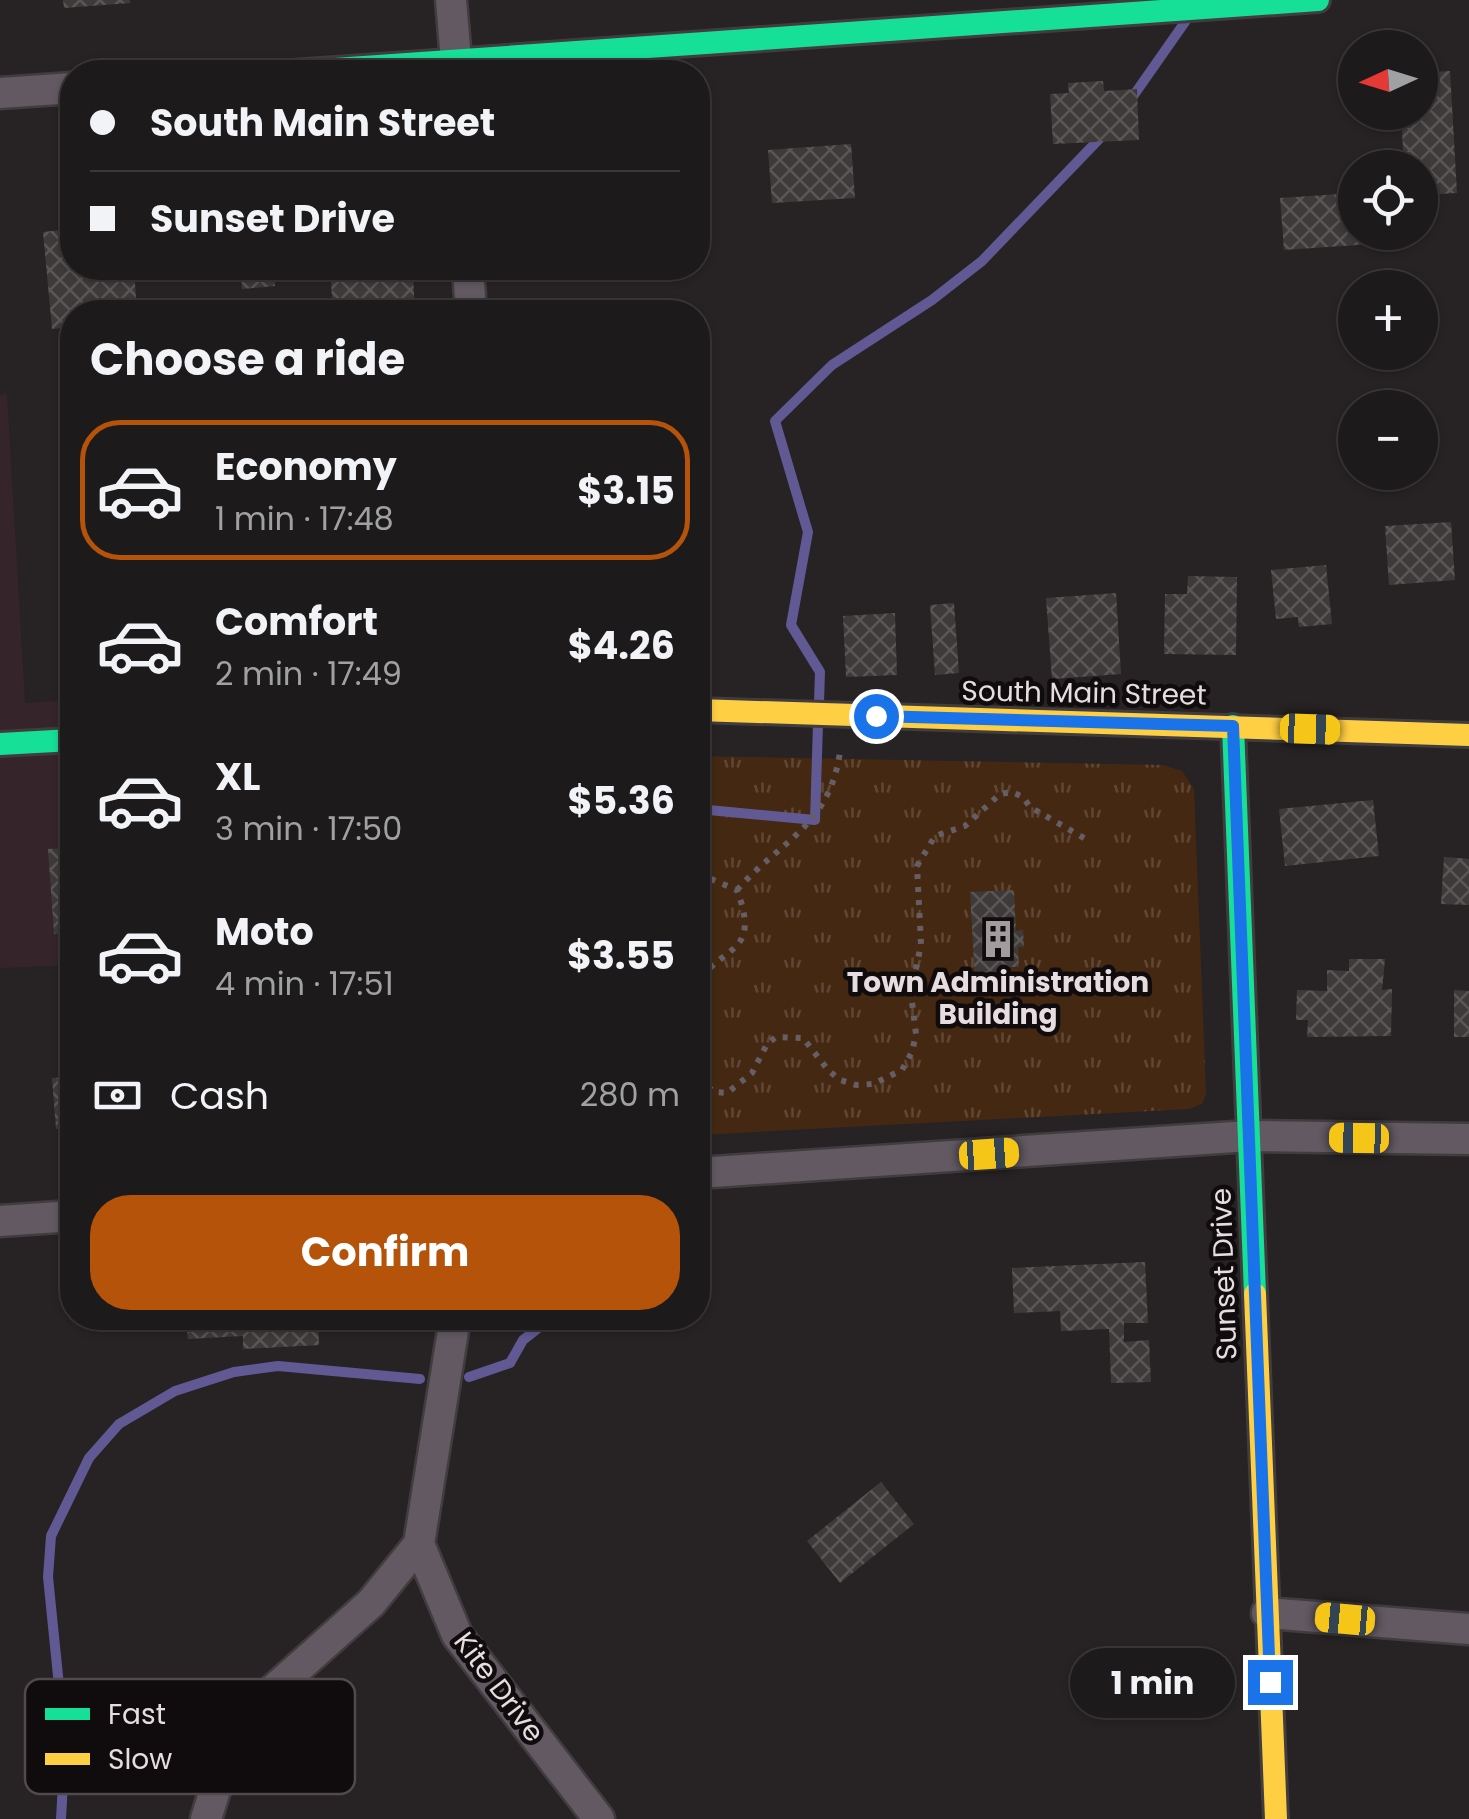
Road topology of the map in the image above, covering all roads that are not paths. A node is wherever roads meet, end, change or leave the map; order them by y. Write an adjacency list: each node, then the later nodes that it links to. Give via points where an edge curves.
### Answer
1 (451, 0): 4 (street)
2 (1318, 0): 3 (street)
3 (1027, 10): 5 (street)
4 (455, 60)
5 (526, 60)
6 (60, 89): 7 (street)
7 (0, 93)
8 (710, 710): 9 (street, South Main Street)
9 (1233, 726): 10 (street, South Main Street); 13 (street, Sunset Drive)
10 (1469, 735)
11 (60, 741): 12 (street)
12 (0, 744)
13 (1249, 1136): 14 (street); 15 (street); 20 (street, Sunset Drive)
14 (1469, 1139)
15 (710, 1172)
16 (60, 1217): 17 (street)
17 (0, 1220)
18 (453, 1330): 19 (street)
19 (419, 1544): 22 (street, via 370,1603); 25 (street, Kite Drive, via 457,1635)
20 (1266, 1612): 21 (street); 26 (street, Sunset Drive)
21 (1469, 1629)
22 (285, 1679)
23 (214, 1794): 24 (street)
24 (206, 1819)
25 (599, 1819)
26 (1276, 1819)

